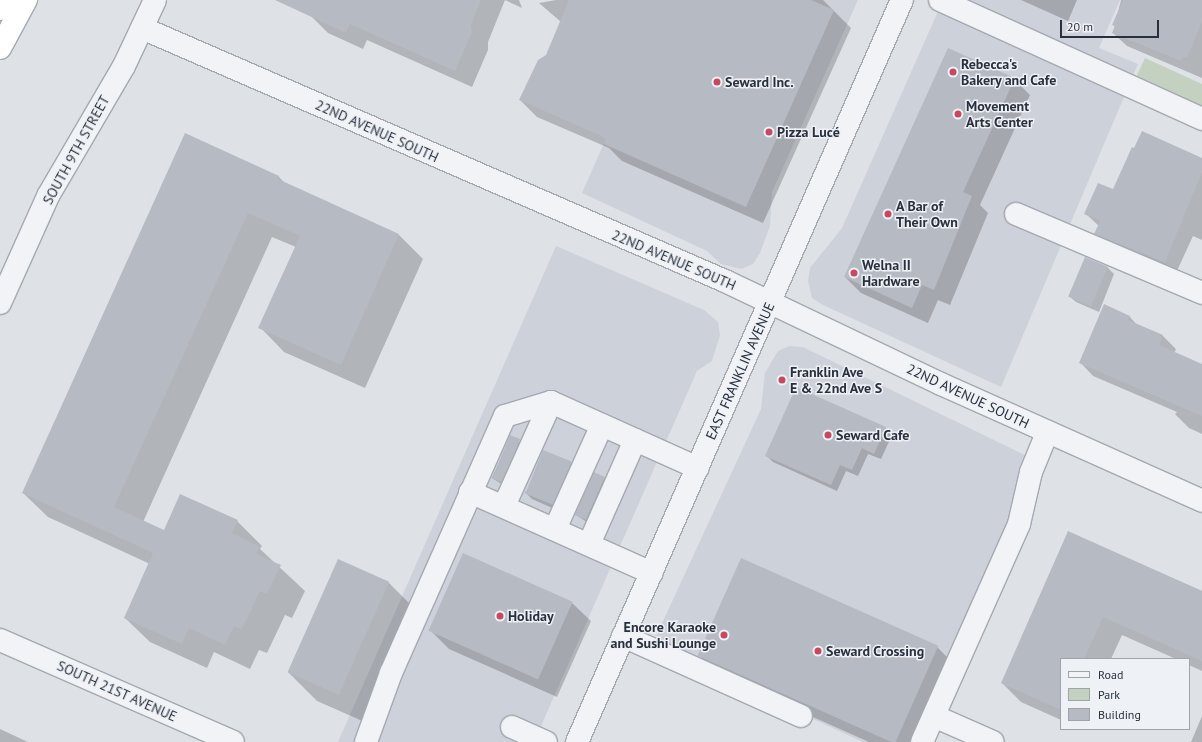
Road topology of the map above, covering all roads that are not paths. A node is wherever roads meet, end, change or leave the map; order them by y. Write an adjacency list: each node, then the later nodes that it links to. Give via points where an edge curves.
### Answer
1 (4, 0): 6 (highway)
2 (26, 0): 8 (highway)
3 (155, 0): 7 (street, SOUTH 9TH STREET)
4 (902, 0): 13 (street, EAST FRANKLIN AVENUE)
5 (940, 0): 9 (street)
6 (0, 9)
7 (142, 28): 12 (street, SOUTH 9TH STREET, via 124,66 48,196); 13 (street, 22ND AVENUE SOUTH)
8 (0, 48)
9 (1202, 119)
10 (1016, 214): 11 (street)
11 (1202, 293)
12 (0, 303)
13 (770, 303): 16 (street, 22ND AVENUE SOUTH); 18 (street, EAST FRANKLIN AVENUE)
14 (551, 402): 15 (street); 19 (street, via 505,416); 21 (street)
15 (602, 425): 17 (street); 22 (street)
16 (1047, 433): 20 (street, 22ND AVENUE SOUTH); 28 (street, via 1031,472 1019,524)
17 (635, 440): 18 (street); 23 (street)
18 (698, 468): 24 (street, EAST FRANKLIN AVENUE)
19 (470, 492): 21 (street); 31 (street, via 392,673)
20 (1202, 501)
21 (504, 506): 22 (street)
22 (554, 529): 23 (street)
23 (589, 544): 24 (street)
24 (652, 573): 25 (street, EAST FRANKLIN AVENUE)
25 (624, 636): 27 (street); 33 (street, EAST FRANKLIN AVENUE)
26 (0, 640): 30 (street, SOUTH 21ST AVENUE)
27 (800, 716)
28 (934, 716): 34 (street); 35 (street)
29 (512, 727): 32 (street)
30 (233, 742)
31 (366, 742)
32 (546, 742)
33 (577, 742)
34 (922, 742)
35 (993, 742)

